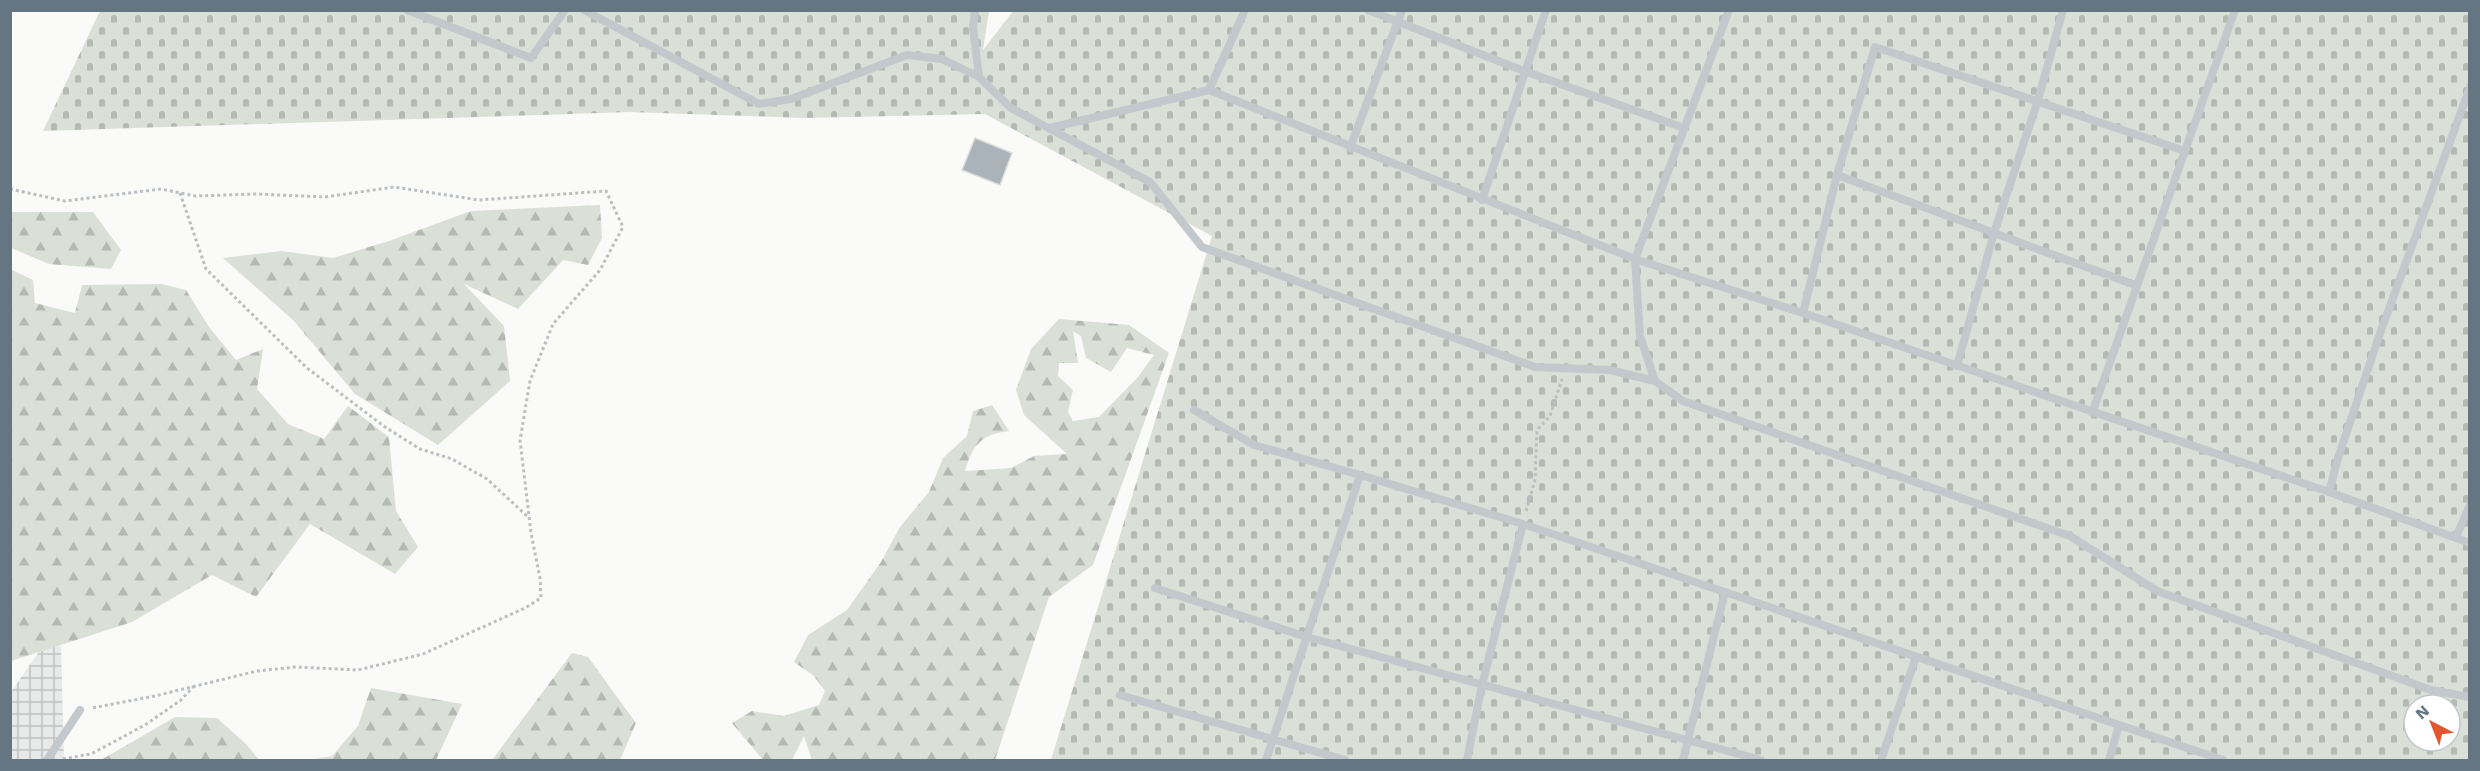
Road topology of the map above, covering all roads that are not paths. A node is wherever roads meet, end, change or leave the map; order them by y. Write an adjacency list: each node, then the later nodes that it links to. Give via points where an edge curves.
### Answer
1 (407, 10): 2 (lane, via 531,58)
2 (565, 10)
3 (584, 10): 14 (lane, via 759,104 791,99 907,55 942,59)
4 (975, 10): 14 (lane, via 973,27)
5 (1245, 10): 16 (lane)
6 (1368, 10): 12 (lane)
7 (1402, 10): 12 (lane)
8 (1546, 10): 13 (lane)
9 (1728, 10): 19 (lane)
10 (2063, 10): 17 (lane)
11 (2235, 10): 21 (lane)
12 (1398, 21): 13 (lane); 20 (lane)
13 (1524, 70): 19 (lane); 23 (lane)
14 (979, 77): 18 (lane, via 1011,108)
15 (2469, 87): 33 (lane, via 2378,339)
16 (1209, 90): 18 (lane); 20 (lane)
17 (2038, 100): 21 (lane); 22 (lane, via 1875,47); 24 (lane)
18 (1050, 128): 29 (lane, via 1150,182 1202,247 1535,367 1610,370)
19 (1684, 128): 25 (lane)
20 (1350, 148): 23 (lane)
21 (2185, 151): 26 (lane)
22 (1837, 175): 24 (lane); 27 (lane)
23 (1482, 200): 25 (lane)
24 (1994, 233): 26 (lane); 28 (lane)
25 (1635, 259): 27 (lane); 29 (lane, via 1640,336)
26 (2135, 285): 31 (lane)
27 (1803, 313): 28 (lane)
28 (1957, 366): 31 (lane)
29 (1655, 381): 44 (lane, via 1683,401 2070,536 2157,591 2431,690)
30 (1194, 410): 32 (lane, via 1254,445)
31 (2092, 413): 33 (lane)
32 (1360, 476): 35 (lane); 40 (lane)
33 (2329, 492): 36 (lane)
34 (2469, 505): 36 (lane)
35 (1523, 524): 39 (lane); 42 (lane)
36 (2456, 537): 37 (lane)
37 (2469, 543)
38 (1155, 588): 40 (lane)
39 (1725, 592): 41 (lane); 48 (lane)
40 (1307, 637): 42 (lane); 47 (lane)
41 (1916, 657): 46 (lane); 55 (lane)
42 (1482, 685): 48 (lane); 52 (lane)
43 (1120, 695): 47 (lane)
44 (2469, 698)
45 (80, 710): 49 (lane)
46 (2119, 725): 56 (lane); 57 (lane)
47 (1273, 739): 50 (lane); 51 (lane)
48 (1688, 741): 53 (lane); 54 (lane)
49 (47, 760)
50 (1266, 760)
51 (1345, 760)
52 (1467, 760)
53 (1683, 760)
54 (1761, 760)
55 (1881, 760)
56 (2109, 760)
57 (2223, 760)

